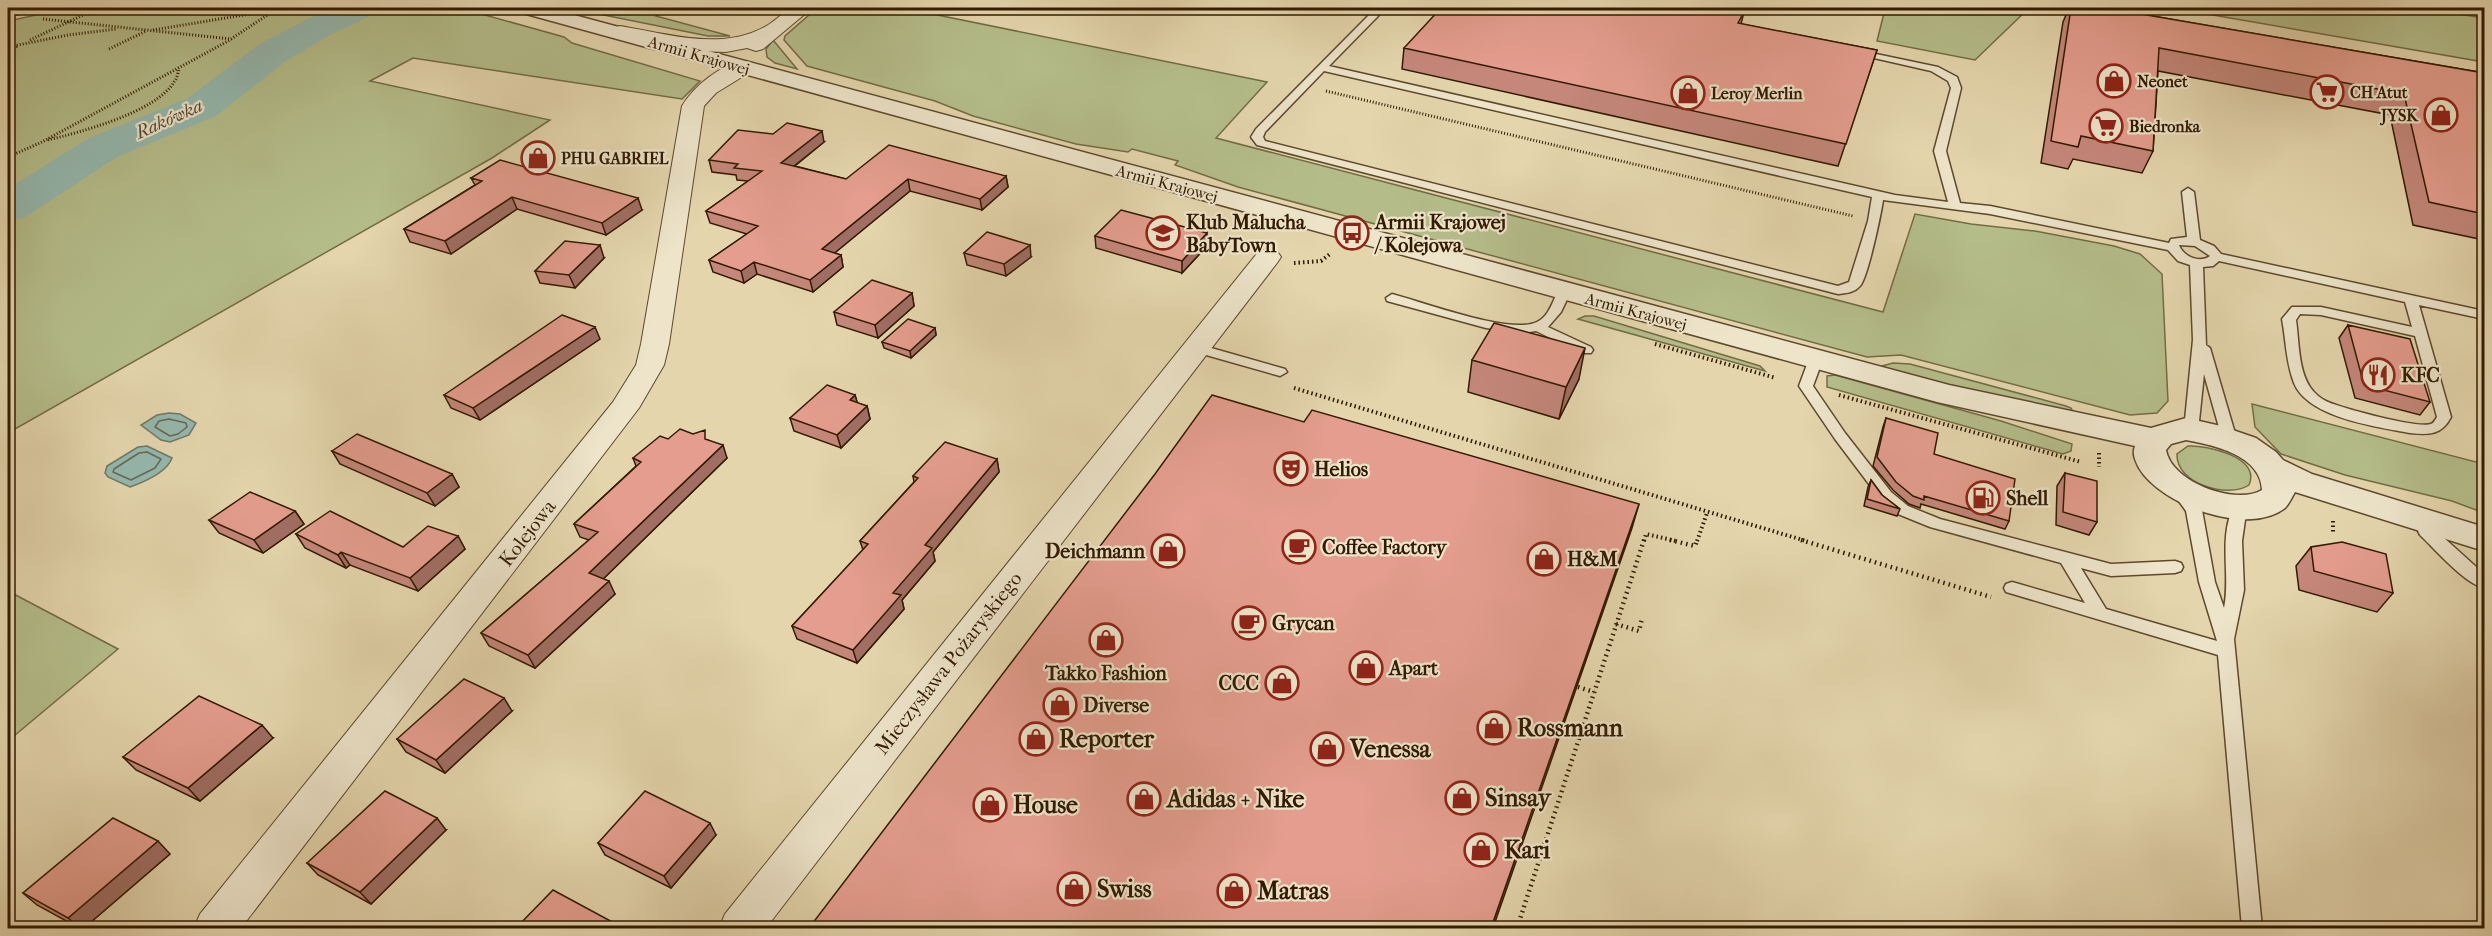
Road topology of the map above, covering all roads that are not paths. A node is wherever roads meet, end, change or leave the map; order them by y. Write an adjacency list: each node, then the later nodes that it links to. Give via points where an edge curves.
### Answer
1 (21, 8): 5 (street)
2 (526, 8): 6 (street, Armii Krajowej)
3 (802, 8): 7 (street)
4 (1377, 8): 9 (lane)
5 (8, 10)
6 (614, 31): 7 (street, via 723,46); 10 (street, Armii Krajowej)
7 (771, 31): 11 (street, via 749,52 751,59)
8 (1845, 50): 14 (lane, via 1934,69 1953,79 1956,88 1940,151)
9 (1323, 68): 13 (lane); 13 (lane, via 1260,131 1257,137 1261,143 1838,290 1848,290 1855,284)
10 (729, 75): 11 (street, Armii Krajowej); 43 (street, Kolejowa, via 698,98 692,110 655,344 650,365 637,389)
11 (777, 76): 20 (street, Armii Krajowej)
12 (2188, 192): 15 (lane)
13 (1878, 195): 14 (lane)
14 (1955, 207): 16 (lane, via 2011,214)
15 (2194, 242): 16 (lane, via 2175,242); 18 (lane)
16 (2172, 248): 19 (lane, via 2182,258)
17 (1268, 257): 27 (street, Mieczysława Pożaryskiego)
18 (2217, 257): 19 (lane, via 2209,263); 22 (lane)
19 (2196, 263): 26 (lane)
20 (1565, 291): 24 (lane, via 1553,316); 29 (street, Armii Krajowej)
21 (1392, 298): 24 (lane, via 1509,329)
22 (2410, 299): 23 (lane); 25 (lane)
23 (2484, 315)
24 (1538, 327): 28 (lane)
25 (2420, 333): 25 (lane, via 2444,417 2431,430 2343,412 2307,393 2300,383 2289,319 2297,310 2320,311)
26 (2200, 340): 31 (lane, via 2192,421); 32 (lane, via 2227,431)
27 (1197, 348): 30 (lane); 44 (street, Mieczysława Pożaryskiego)
28 (1586, 350)
29 (1816, 359): 33 (street, Armii Krajowej, via 1948,395); 37 (lane, via 1806,386 1839,436 1886,496 1903,510)
30 (1283, 379)
31 (2186, 429): 32 (street); 33 (street, via 2173,430)
32 (2234, 441): 34 (street, via 2256,453)
33 (2162, 464): 34 (street, Armii Krajowej, via 2207,501); 42 (lane, via 2194,510 2206,582)
34 (2264, 492): 35 (street); 36 (street, via 2300,482); 42 (lane, via 2237,518 2236,590)
35 (2426, 531): 36 (street); 39 (lane)
36 (2484, 541)
37 (2068, 560): 38 (lane, via 2111,570); 41 (lane)
38 (2175, 567)
39 (2484, 582)
40 (2007, 594): 41 (lane)
41 (2100, 614): 42 (lane)
42 (2226, 645): 45 (lane)
43 (215, 928)
44 (740, 928)
45 (2252, 928)

